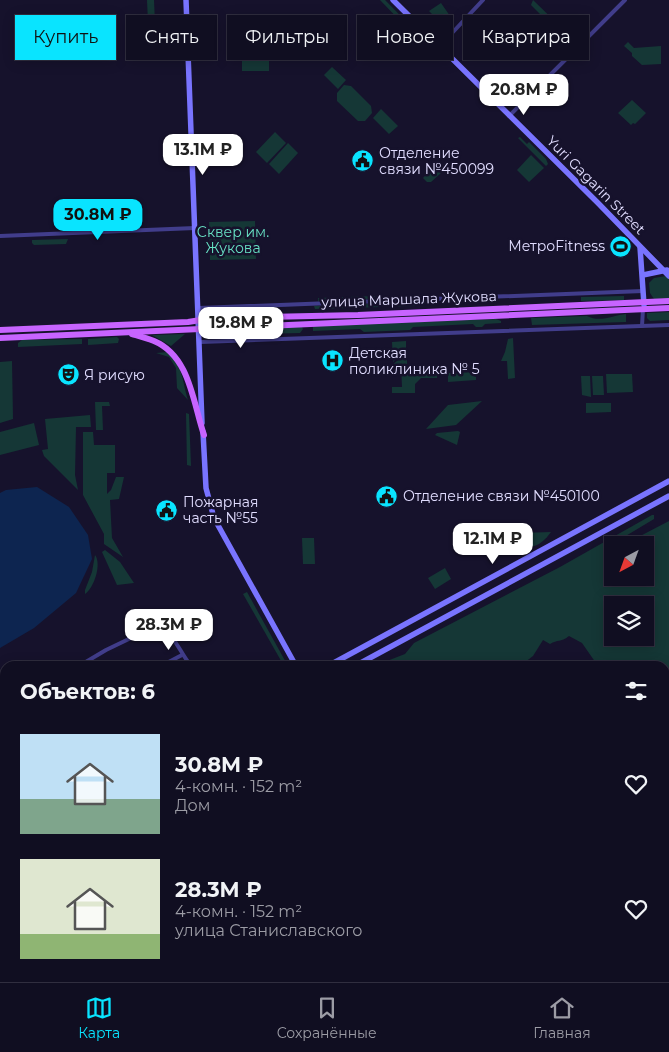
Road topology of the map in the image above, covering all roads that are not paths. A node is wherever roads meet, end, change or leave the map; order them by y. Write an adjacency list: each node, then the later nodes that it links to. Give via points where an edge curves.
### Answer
1 (186, 0): 9 (main road)
2 (393, 0): 5 (main road, Yuri Gagarin Street)
3 (483, 0): 6 (street)
4 (625, 0): 8 (street)
5 (408, 15)
6 (453, 32)
7 (452, 60): 8 (main road, Yuri Gagarin Street)
8 (510, 116): 11 (main road, Yuri Gagarin Street)
9 (195, 228): 10 (street); 18 (main road)
10 (0, 236)
11 (640, 247): 12 (main road); 13 (main road, Yuri Gagarin Street)
12 (666, 270): 13 (main road); 14 (main road)
13 (643, 274): 15 (main road, Yuri Gagarin Street)
14 (669, 276)
15 (643, 291): 17 (main road, Yuri Gagarin Street); 18 (street)
16 (669, 301): 17 (main road, улица Маршала Жукова)
17 (644, 302): 20 (main road, Yuri Gagarin Street); 21 (main road, улица Маршала Жукова)
18 (199, 308): 21 (main road)
19 (669, 308): 20 (main road, улица Маршала Жукова)
20 (643, 309): 23 (street, Yuri Gagarin Street); 24 (main road, улица Маршала Жукова)
21 (199, 320): 24 (main road); 25 (main road, улица Маршала Жукова)
22 (669, 325): 23 (street)
23 (642, 326): 28 (street)
24 (199, 329): 26 (main road, улица Маршала Жукова); 28 (main road)
25 (0, 330)
26 (124, 332): 27 (main road, улица Маршала Жукова); 29 (main road, via 155,341 177,359 190,386)
27 (0, 338)
28 (200, 342): 29 (main road)
29 (204, 435): 36 (main road, via 206,488 214,518)
30 (669, 481): 37 (main road)
31 (669, 496): 38 (main road)
32 (182, 655): 33 (street, via 160,624); 34 (street); 35 (street)
33 (87, 661)
34 (171, 661)
35 (187, 661)
36 (293, 661)
37 (337, 661)
38 (364, 661)

